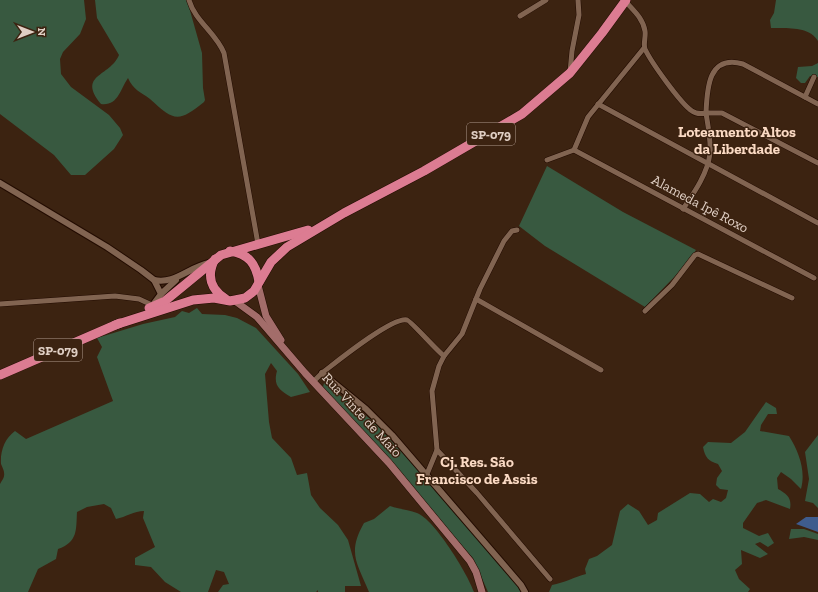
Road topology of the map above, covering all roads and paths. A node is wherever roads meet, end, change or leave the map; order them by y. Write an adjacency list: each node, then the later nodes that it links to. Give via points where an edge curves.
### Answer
1 (189, 0): 22 (street, via 224,53)
2 (546, 0): 5 (street)
3 (578, 0): 7 (street, via 580,15 574,35)
4 (625, 1): 6 (street, via 642,22 645,31); 7 (highway, SP-079)
5 (520, 16)
6 (644, 48): 10 (street); 12 (street, via 661,75 686,105 692,111)
7 (570, 72): 20 (highway, SP-079, via 533,106 504,126)
8 (814, 77): 9 (street)
9 (805, 96): 11 (street); 12 (street, via 743,64 730,62 723,64 711,75)
10 (598, 104): 13 (street, via 588,117); 16 (street)
11 (818, 104)
12 (706, 113): 15 (street, via 722,112); 16 (street, via 710,154)
13 (574, 150): 14 (street); 18 (street, Alameda Ipê Roxo)
14 (547, 160)
15 (818, 163)
16 (707, 164): 18 (street, via 693,194); 19 (street)
17 (0, 183): 27 (street, via 107,247)
18 (682, 209): 26 (street, Alameda Ipê Roxo)
19 (818, 223)
20 (322, 225): 22 (highway, SP-079); 28 (highway, SP-079, via 283,250)
21 (517, 230): 31 (street, via 512,231 504,241)
22 (258, 244): 23 (highway, SP-079)
23 (229, 251): 24 (highway, SP-079); 28 (highway, via 241,254 252,261)
24 (212, 261): 25 (street); 32 (highway, via 210,281 218,293); 34 (highway, SP-079, via 165,300)
25 (186, 271): 27 (street, via 167,282); 29 (street)
26 (814, 278)
27 (154, 280): 29 (street)
28 (258, 284): 32 (highway, SP-079, via 250,294); 37 (main road, Rua Vinte de Maio, via 266,316)
29 (161, 294): 34 (street)
30 (792, 298): 35 (street, via 698,254 672,285)
31 (476, 299): 38 (street, via 462,334); 39 (street)
32 (232, 301): 36 (highway, SP-079, via 214,298 193,300); 37 (main road, Rua Vinte de Maio, via 256,317)
33 (0, 304): 34 (street, via 115,296 139,298)
34 (151, 306): 36 (highway, SP-079)
35 (645, 311)
36 (115, 325): 41 (highway, SP-079)
37 (289, 354): 42 (main road, Rua Vinte de Maio)
38 (444, 356): 40 (street, via 411,322 402,319 389,324); 43 (street, via 432,391)
39 (601, 370)
40 (322, 373): 42 (street); 44 (street, via 373,416)
41 (0, 375)
42 (313, 382): 46 (main road, Rua Vinte de Maio, via 389,462 460,548 476,572)
43 (437, 450): 44 (street); 45 (street)
44 (427, 474): 47 (street)
45 (550, 579)
46 (482, 592)
47 (525, 592)

